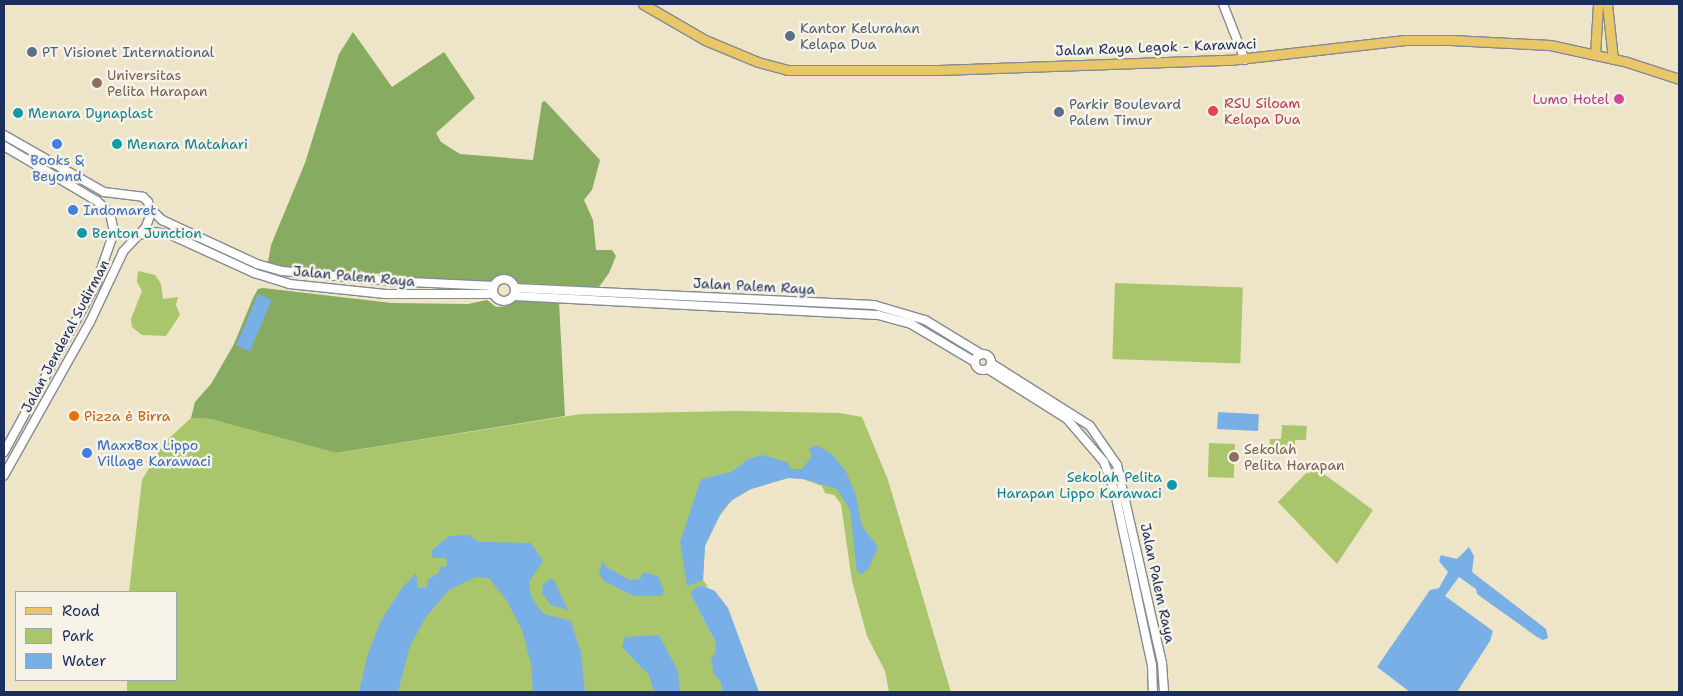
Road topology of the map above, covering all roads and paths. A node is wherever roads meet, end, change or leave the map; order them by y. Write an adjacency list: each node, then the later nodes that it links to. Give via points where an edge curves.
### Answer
1 (643, 4): 6 (main road, Jalan Raya Legok - Karawaci, via 705,40 787,70 939,70)
2 (1223, 4): 6 (street)
3 (1602, 8): 4 (main road); 5 (main road)
4 (1595, 55): 5 (main road, Jalan Raya Legok - Karawaci); 6 (main road, Jalan Raya Legok - Karawaci, via 1550,45 1503,41 1405,40)
5 (1612, 59): 7 (main road, Jalan Raya Legok - Karawaci)
6 (1245, 60)
7 (1679, 79)
8 (4, 135): 11 (street, Jalan Palem Raya)
9 (4, 146): 10 (street)
10 (41, 169): 11 (street); 18 (street, Jalan Jenderal Sudirman, via 97,201 110,213 114,232 102,271)
11 (66, 172): 12 (street, Jalan Palem Raya, via 104,192 143,197)
12 (150, 209): 13 (street, via 149,222); 15 (street, Jalan Palem Raya, via 162,220 257,264 282,271 371,280)
13 (136, 236): 14 (street, Jalan Jenderal Sudirman, via 123,252); 17 (street, Jalan Palem Raya, via 153,232 169,234 254,273 289,284 385,294)
14 (106, 286): 18 (street); 22 (street, Jalan Jenderal Sudirman)
15 (494, 286): 16 (street, Jalan Palem Raya, via 505,279); 17 (street)
16 (514, 292): 17 (street, Jalan Palem Raya, via 504,302); 19 (street, Jalan Palem Raya, via 874,305 925,320); 20 (street, Jalan Palem Raya, via 878,315 911,324)
17 (493, 294)
18 (83, 307): 23 (street, Jalan Jenderal Sudirman)
19 (981, 354): 20 (street); 21 (street, via 990,357)
20 (975, 362): 21 (street, via 981,370)
21 (990, 366): 26 (street, Jalan Palem Raya, via 1067,419 1104,462 1115,493 1150,656); 27 (street, Jalan Palem Raya, via 1090,426 1117,465 1162,663)
22 (44, 404): 23 (street); 25 (street, Jalan Jenderal Sudirman)
23 (25, 416): 24 (street, Jalan Jenderal Sudirman)
24 (4, 452)
25 (4, 475)
26 (1153, 692)
27 (1164, 692)

